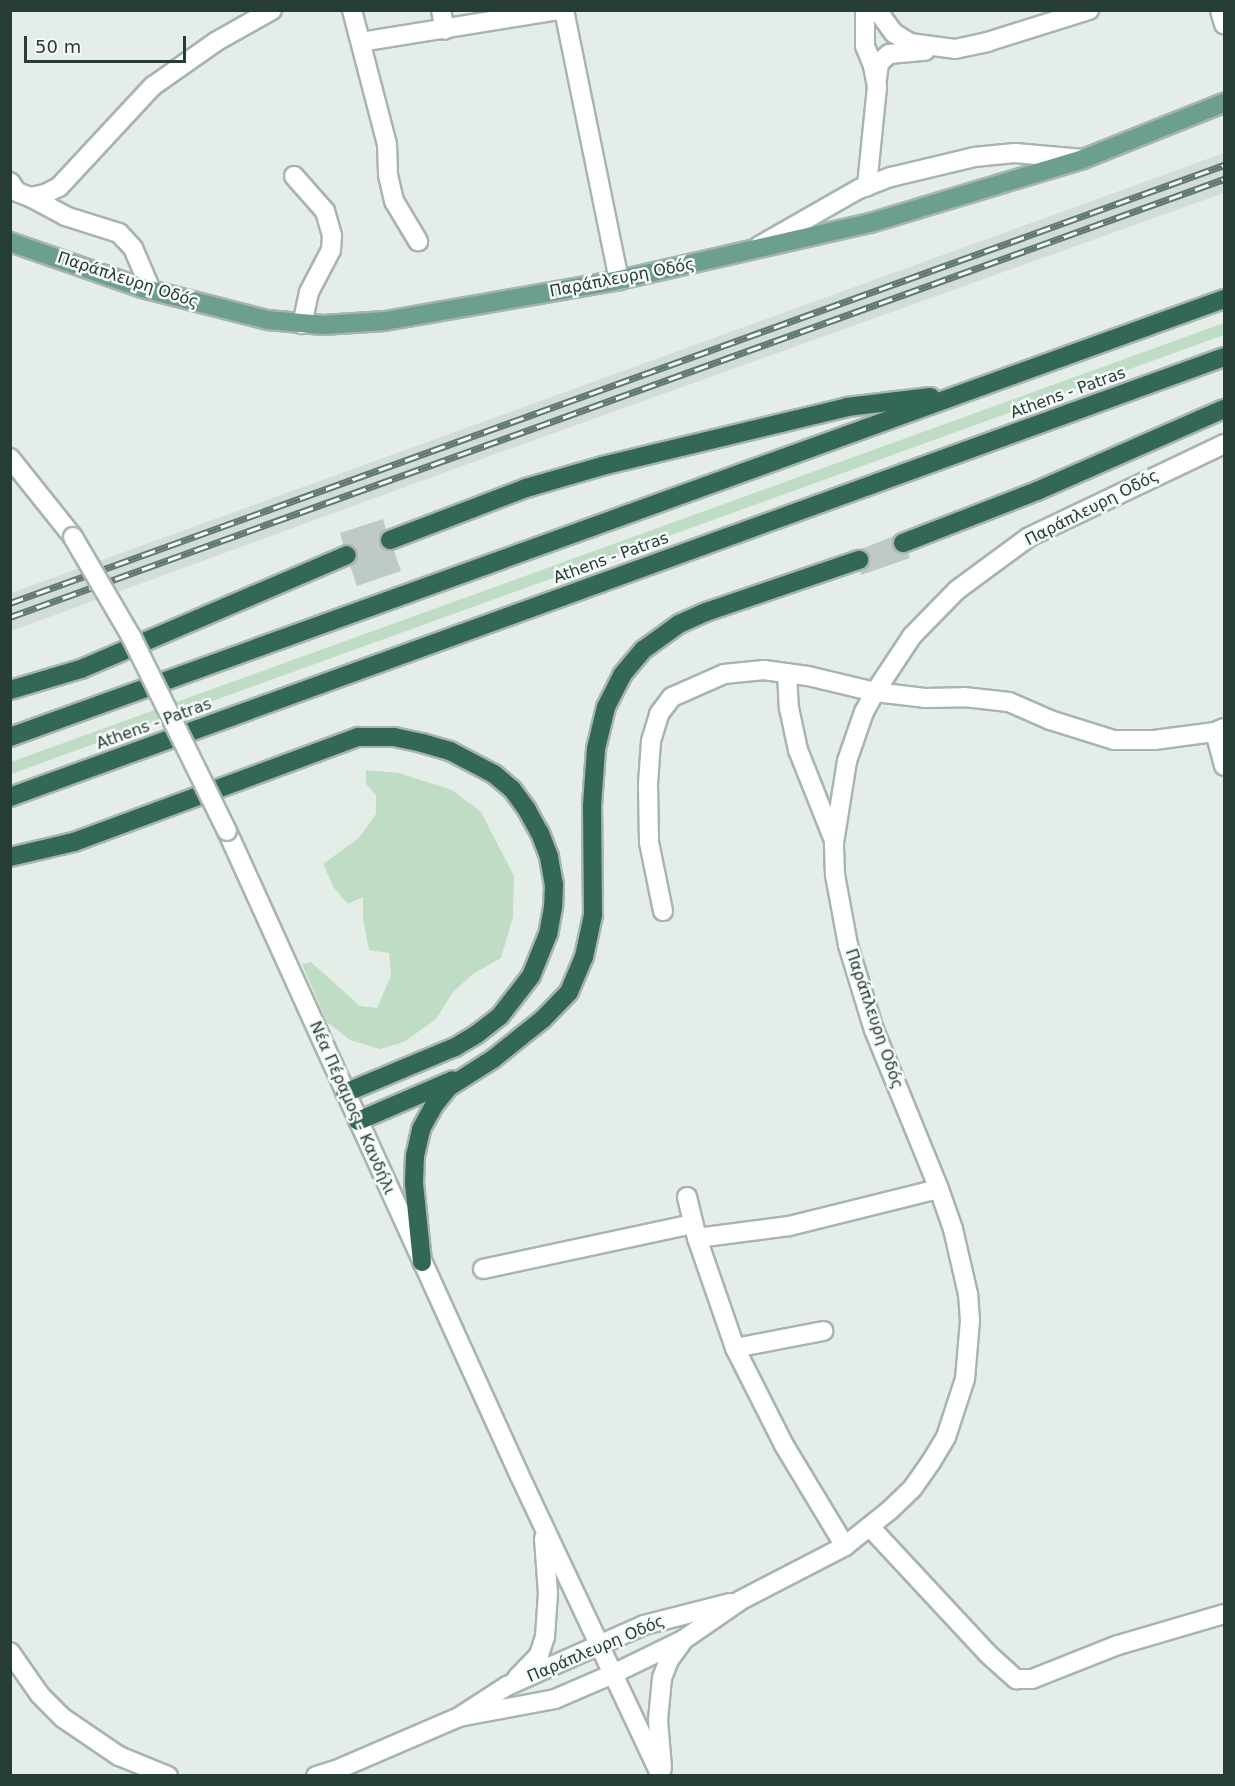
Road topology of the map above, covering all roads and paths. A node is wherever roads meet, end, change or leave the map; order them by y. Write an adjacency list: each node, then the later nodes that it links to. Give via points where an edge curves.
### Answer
1 (272, 10): 20 (street, via 217,41 153,86 59,187)
2 (352, 10): 12 (street)
3 (441, 10): 11 (street)
4 (558, 10): 11 (street)
5 (564, 10): 24 (street)
6 (865, 10): 14 (street, via 865,46)
7 (876, 10): 13 (street, via 894,33 910,43)
8 (1089, 10): 13 (street)
9 (1220, 10): 10 (street)
10 (1224, 24)
11 (445, 30): 12 (street)
12 (361, 42): 21 (street, via 387,144 394,201)
13 (955, 49): 14 (street, via 889,54 879,63)
14 (877, 87): 19 (street)
15 (1224, 103): 16 (main road, Παράπλευρη Οδός)
16 (1083, 159): 19 (street, via 1015,153 974,157); 23 (main road, Παράπλευρη Οδός, via 919,210)
17 (294, 176): 27 (street, via 326,211 332,236 331,250 309,292)
18 (10, 182): 20 (street, via 17,192)
19 (867, 186): 23 (street)
20 (30, 197): 25 (street, via 64,216 119,233 133,248)
21 (418, 241)
22 (10, 242): 25 (main road, Παράπλευρη Οδός)
23 (750, 251): 24 (main road, Παράπλευρη Οδός)
24 (619, 280): 27 (main road, Παράπλευρη Οδός, via 385,321)
25 (152, 290): 27 (main road, Παράπλευρη Οδός, via 230,312)
26 (1224, 299): 29 (highway)
27 (302, 324)
28 (1224, 357): 43 (highway, Athens - Patras)
29 (964, 392): 33 (highway, via 847,407 602,466 526,489); 41 (highway)
30 (1224, 409): 34 (highway)
31 (1224, 444): 39 (street, Παράπλευρη Οδός, via 1029,537 991,563 912,636)
32 (10, 458): 48 (street, Νέα Πέραμος - Κανδήλι, bridge, via 73,537 132,638 227,831)
33 (390, 540)
34 (903, 543)
35 (346, 555): 38 (highway, via 81,669)
36 (859, 560): 47 (highway, via 705,612 655,640 631,663 606,707 596,749 593,915 578,974 569,992 543,1019 493,1059)
37 (787, 673): 39 (street); 44 (street, via 798,750); 46 (street, via 764,670 724,674 672,697 659,714 651,741 648,808 649,843)
38 (10, 690)
39 (875, 692): 40 (street, via 1009,702 1114,740 1154,740); 44 (street, Παράπλευρη Οδός, via 847,761)
40 (1220, 730): 42 (street)
41 (10, 737)
42 (1224, 766)
43 (10, 797)
44 (834, 843): 50 (street, Παράπλευρη Οδός, via 840,909 859,986)
45 (10, 857): 48 (highway, via 74,842 358,737 394,737 422,743 458,754 494,774 512,789 540,833 554,884 548,933 531,976 500,1016 477,1034)
46 (663, 911)
47 (466, 1074): 49 (highway); 53 (highway, via 435,1104 417,1147 414,1183)
48 (345, 1093): 49 (street, Νέα Πέραμος - Κανδήλι)
49 (358, 1120): 53 (street, Νέα Πέραμος - Κανδήλι)
50 (939, 1189): 52 (street, via 789,1226); 57 (street, Παράπλευρη Οδός, via 968,1294 965,1379 946,1437 931,1462 912,1489)
51 (687, 1197): 52 (street)
52 (695, 1231): 54 (street); 56 (street)
53 (422, 1262): 58 (street, Νέα Πέραμος - Κανδήλι)
54 (483, 1269)
55 (823, 1331): 56 (street)
56 (735, 1348): 59 (street, via 784,1445)
57 (870, 1527): 59 (street, Παράπλευρη Οδός); 61 (street, via 988,1654 1016,1678 1032,1679 1118,1645)
58 (543, 1528): 63 (street, Νέα Πέραμος - Κανδήλι); 66 (street, via 548,1593 545,1636 533,1662)
59 (844, 1546): 60 (street, Παράπλευρη Οδός)
60 (741, 1600): 62 (street, Παράπλευρη Οδός); 63 (street, Παράπλευρη Οδός, via 644,1625)
61 (1224, 1614)
62 (683, 1640): 65 (street, Παράπλευρη Οδός); 70 (street, via 662,1678 658,1720)
63 (599, 1646): 65 (street, Νέα Πέραμος - Κανδήλι); 66 (street, Παράπλευρη Οδός)
64 (10, 1652): 68 (street, via 40,1695 63,1718 119,1756)
65 (613, 1674): 67 (street, Παράπλευρη Οδός, via 555,1699); 70 (street, Νέα Πέραμος - Κανδήλι)
66 (507, 1686): 67 (street, Παράπλευρη Οδός)
67 (459, 1717): 69 (street, Παράπλευρη Οδός)
68 (168, 1776)
69 (316, 1776)
70 (662, 1776)

